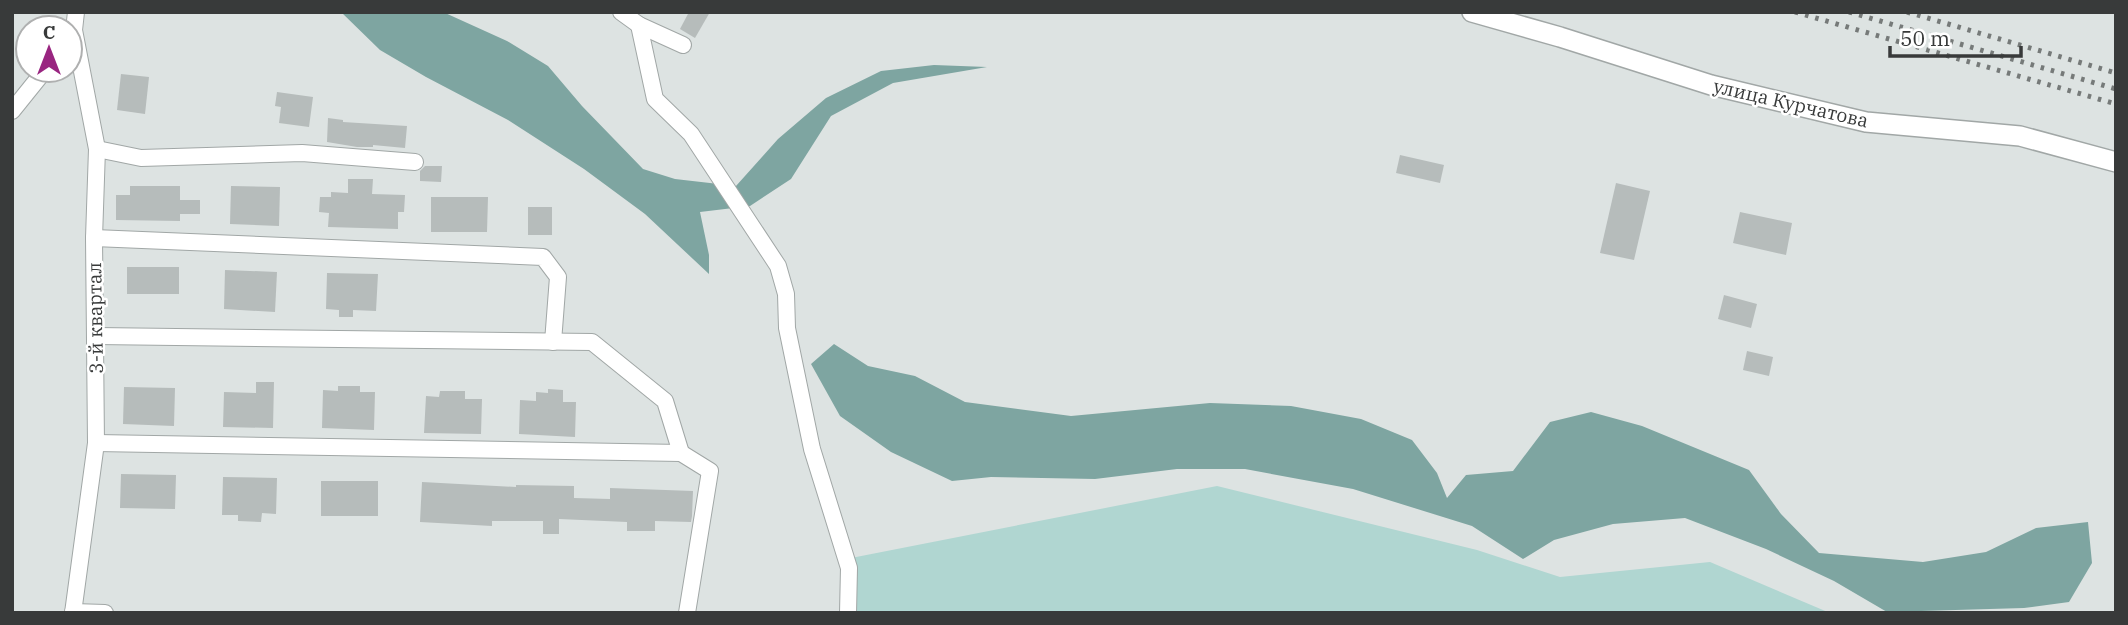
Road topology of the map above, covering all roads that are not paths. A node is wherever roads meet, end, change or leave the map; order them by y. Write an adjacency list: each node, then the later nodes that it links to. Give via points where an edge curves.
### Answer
1 (621, 12): 3 (street)
2 (1472, 12): 10 (street, улица Курчатова, via 1711,85 1866,122 2020,136)
3 (639, 25): 4 (street); 19 (street, via 655,99 691,134 778,266 812,449 849,568)
4 (683, 45)
5 (33, 84): 7 (street)
6 (83, 84): 8 (street, 3-й квартал)
7 (12, 110)
8 (97, 149): 9 (street, via 141,158 302,153); 11 (street, 3-й квартал)
9 (415, 162)
10 (2116, 162)
11 (94, 238): 12 (street, 3-й квартал); 13 (street, via 543,257 558,277)
12 (96, 336): 13 (street); 14 (street, 3-й квартал)
13 (553, 342): 15 (street, via 592,342 665,401)
14 (96, 443): 15 (street); 16 (street, 3-й квартал)
15 (681, 453): 18 (street, via 710,471)
16 (73, 612): 17 (street)
17 (105, 613)
18 (687, 613)
19 (848, 613)

